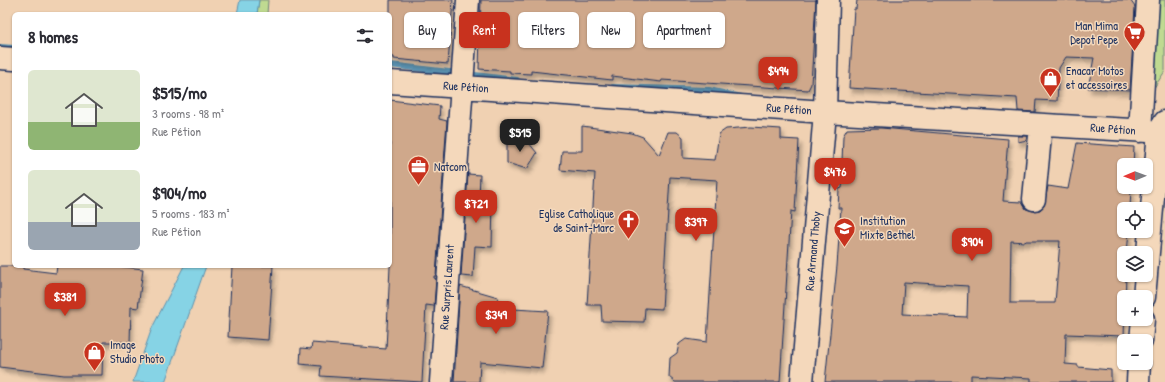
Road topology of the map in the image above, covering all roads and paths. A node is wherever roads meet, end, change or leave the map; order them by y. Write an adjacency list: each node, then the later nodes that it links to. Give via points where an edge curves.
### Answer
1 (468, 0): 6 (street, Rue Surpris Laurent)
2 (828, 0): 8 (street, Rue Armand Thoby)
3 (1148, 0): 10 (street)
4 (0, 58): 5 (street)
5 (12, 59)
6 (462, 79): 7 (street, Rue Pétion); 8 (street, Rue Pétion); 14 (street, Rue Surpris Laurent)
7 (392, 82)
8 (825, 112): 9 (street, Rue Pétion); 15 (street, Rue Armand Thoby)
9 (1041, 124): 10 (street, Rue Pétion); 11 (street)
10 (1157, 129): 12 (street)
11 (1034, 200)
12 (1148, 246)
13 (1139, 370): 16 (street)
14 (440, 382)
15 (802, 382)
16 (1138, 382)

